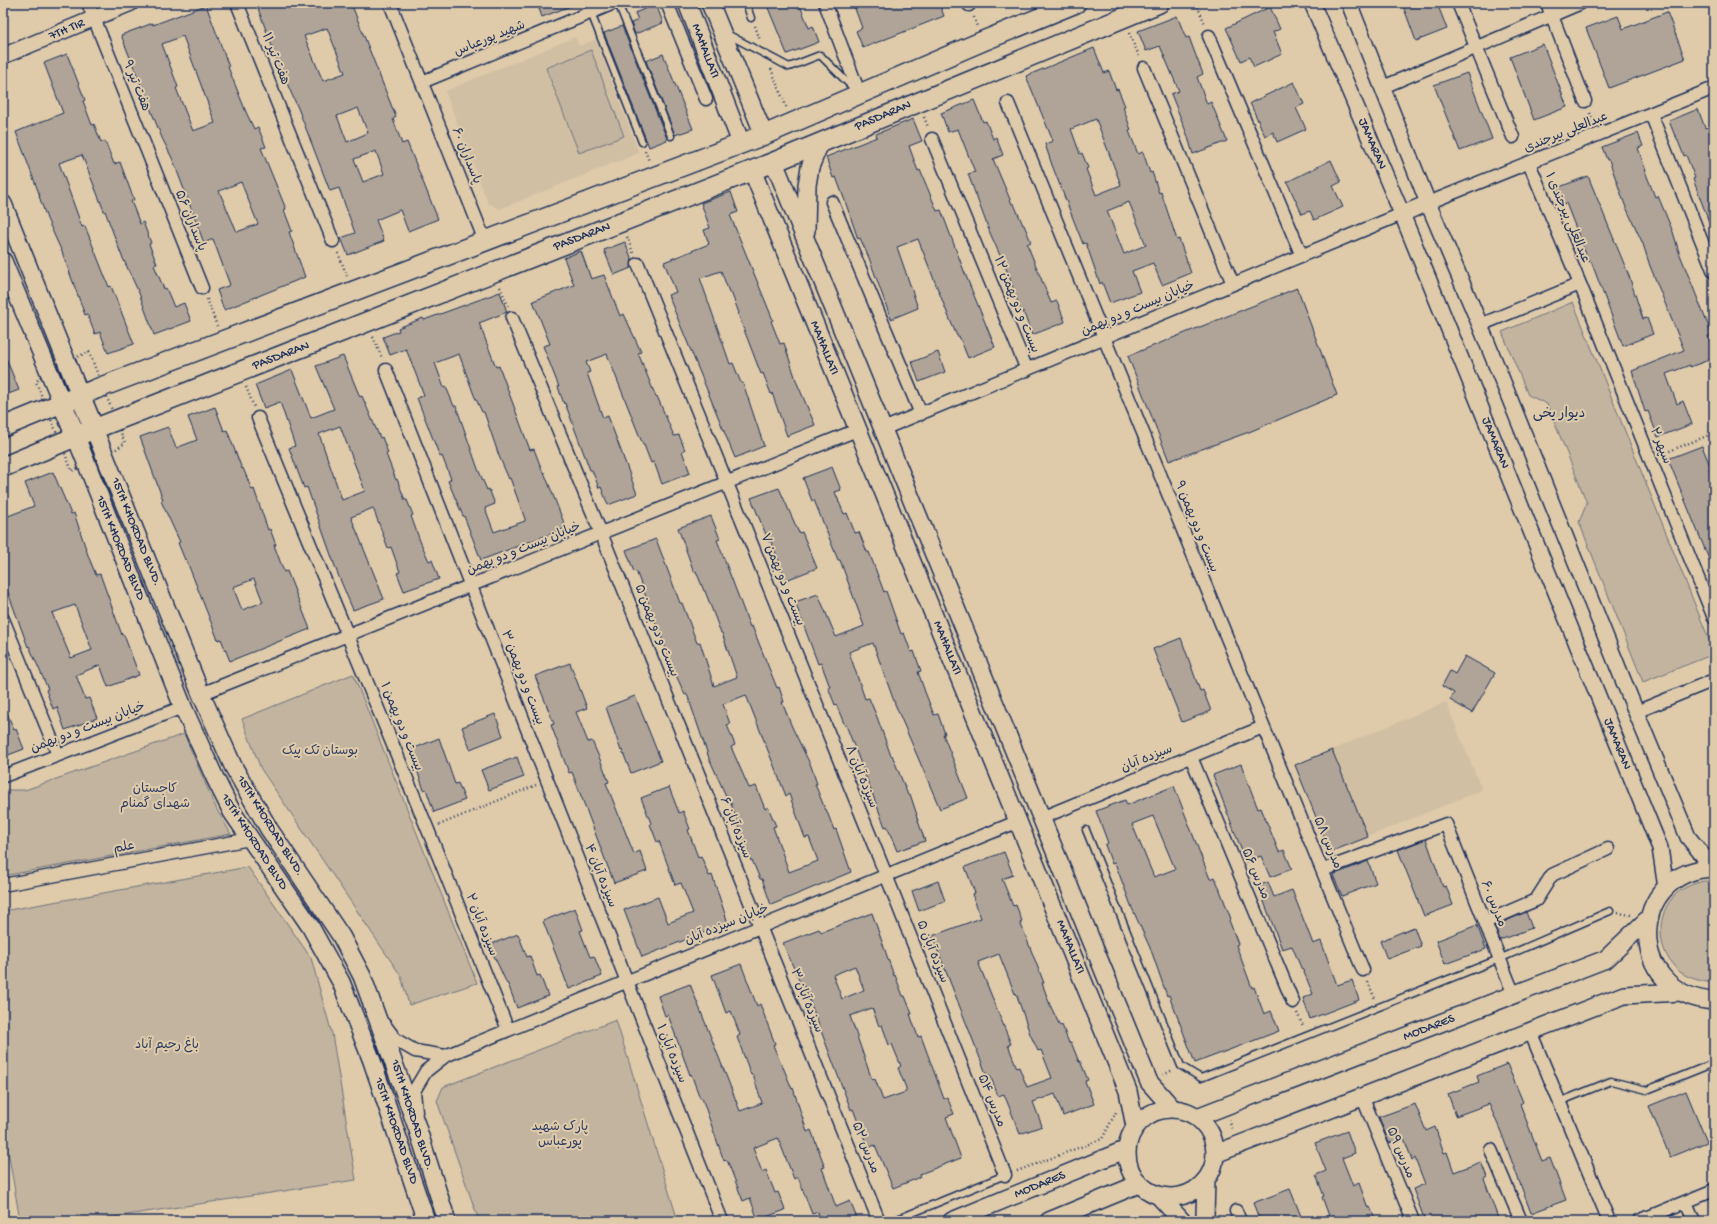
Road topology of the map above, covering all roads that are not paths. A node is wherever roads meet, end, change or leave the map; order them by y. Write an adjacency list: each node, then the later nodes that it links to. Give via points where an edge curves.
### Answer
1 (88, 3): 22 (street, هفت تیر ۹)
2 (132, 3): 22 (street, 7TH TIR)
3 (237, 3): 52 (street, هفت تیر ۱۱)
4 (390, 3): 28 (street, پاسداران ۶۰)
5 (614, 3): 19 (street, شهید پورعباس)
6 (618, 3): 37 (lane)
7 (667, 3): 32 (street)
8 (687, 3): 42 (main road, MAHALLATI)
9 (710, 3): 23 (main road, MAHALLATI)
10 (746, 3): 21 (lane)
11 (825, 3): 31 (street)
12 (1076, 3): 31 (main road)
13 (1160, 3): 41 (main road, PASDARAN)
14 (1312, 3): 50 (street, JAMARAN)
15 (1349, 3): 29 (street)
16 (1458, 3): 25 (street)
17 (1547, 3): 20 (street)
18 (1581, 3): 20 (street)
19 (591, 13): 28 (street, شهید پورعباس); 40 (lane)
20 (1552, 15): 25 (street); 33 (street)
21 (751, 18)
22 (94, 19): 26 (street, 7TH TIR); 45 (street, هفت تیر ۹)
23 (721, 31): 31 (lane, via 789,67 820,55); 36 (main road, MAHALLATI)
24 (1209, 36): 54 (street)
25 (1476, 48): 29 (street); 38 (street)
26 (3, 56)
27 (1144, 68): 58 (street)
28 (422, 82): 53 (street, پاسداران ۶۰)
29 (1383, 87): 48 (street)
30 (1714, 88): 35 (street, عبدالعلی بیرجندی)
31 (860, 95): 36 (main road)
32 (706, 99)
33 (1585, 101)
34 (1008, 103): 63 (street, بیست و دو بهمن ۹)
35 (1651, 114): 44 (street, عبدالعلی بیرجندی); 57 (street)
36 (764, 135): 42 (main road); 43 (main road)
37 (671, 136)
38 (1513, 138)
39 (932, 139): 65 (street, بیست و دو بهمن ۱۲)
40 (642, 142)
41 (820, 142): 43 (main road, PASDARAN); 51 (main road, via 810,167 807,185)
42 (741, 144): 46 (main road); 53 (main road)
43 (774, 162): 46 (main road, PASDARAN); 51 (main road, MAHALLATI)
44 (1528, 163): 48 (street, عبدالعلی بیرجندی); 59 (street, عبدالعلی بیرجندی ۱)
45 (152, 164): 60 (street, پاسداران ۵۶)
46 (752, 170): 71 (main road, PASDARAN); 73 (main road, MAHALLATI)
47 (832, 202): 68 (street)
48 (1428, 203): 50 (street); 62 (street)
49 (3, 204): 66 (main road)
50 (1402, 214): 54 (street, خیابان بیست و دو بهمن); 103 (street, JAMARAN, via 1660,848)
51 (806, 239): 72 (main road, MAHALLATI)
52 (333, 241)
53 (485, 241): 66 (main road)
54 (1302, 256): 58 (street, خیابان بیست و دو بهمن)
55 (3, 261): 67 (main road)
56 (638, 264): 76 (street, بیست و دو بهمن ۷)
57 (1714, 272)
58 (1233, 284): 63 (street, خیابان بیست و دو بهمن)
59 (1580, 284): 62 (street); 79 (street, سپهر ۲)
60 (202, 288)
61 (512, 318): 77 (street, بیست و دو بهمن ۵)
62 (1480, 325): 86 (street)
63 (1103, 338): 65 (street, خیابان بیست و دو بهمن); 87 (street, بیست و دو بهمن ۹)
64 (386, 370): 78 (street, بیست و دو بهمن ۳)
65 (1027, 370): 68 (street, خیابان بیست و دو بهمن)
66 (80, 395): 67 (main road); 71 (main road)
67 (62, 403): 70 (main road); 74 (main road)
68 (921, 414): 72 (street, خیابان بیست و دو بهمن)
69 (258, 418): 81 (street, بیست و دو بهمن ۱)
70 (3, 427)
71 (94, 429): 74 (main road, PASDARAN); 84 (main road, 15TH KHORDAD BLVD.)
72 (884, 429): 93 (main road, MAHALLATI)
73 (857, 430): 76 (street, خیابان بیست و دو بهمن); 94 (main road, MAHALLATI)
74 (76, 438): 75 (main road, PASDARAN); 85 (main road, 15TH KHORDAD BLVD)
75 (3, 467)
76 (727, 482): 77 (street, خیابان بیست و دو بهمن); 83 (street, بیست و دو بهمن ۷)
77 (601, 533): 78 (street, خیابان بیست و دو بهمن); 88 (street, بیست و دو بهمن ۵)
78 (471, 585): 81 (street, خیابان بیست و دو بهمن); 92 (street, بیست و دو بهمن ۳)
79 (1714, 618)
80 (3, 619): 89 (street)
81 (347, 635): 84 (street, خیابان بیست و دو بهمن); 95 (street, بیست و دو بهمن ۱)
82 (1714, 680): 86 (street)
83 (810, 688): 101 (street, سیزده آبان ۸)
84 (201, 694): 115 (main road, 15TH KHORDAD BLVD., via 233,766 252,801 341,936 362,976)
85 (183, 707): 89 (street, خیابان بیست و دو بهمن); 97 (main road, 15TH KHORDAD BLVD, via 232,812)
86 (1636, 712): 99 (street, via 1688,837)
87 (1263, 727): 90 (street, سیزده آبان); 100 (street, مدرس ۵۸)
88 (685, 740): 107 (street, سیزده آبان ۶)
89 (58, 755): 91 (street, خیابان بیست و دو بهمن)
90 (1191, 756): 93 (street, سیزده آبان); 114 (street, مدرس ۵۶)
91 (4, 776)
92 (547, 780): 110 (street, سیزده آبان ۴)
93 (1041, 818): 124 (main road, MAHALLATI, via 1149,1082)
94 (1019, 821): 101 (street, خیابان سیزده آبان); 127 (main road, MAHALLATI, via 1128,1091)
95 (428, 830): 116 (street, سیزده آبان ۲)
96 (1086, 830): 108 (lane, via 1180,1066 1201,1078)
97 (250, 839): 102 (street, علم); 137 (main road, 15TH KHORDAD BLVD, via 310,926 341,982 372,1061)
98 (1608, 850): 106 (street, via 1552,875 1536,900)
99 (1713, 868): 103 (main road, via 1695,870)
100 (1323, 870): 106 (street, مدرس ۶۰, via 1446,824); 109 (street, مدرس ۵۸)
101 (886, 875): 107 (street, خیابان سیزده آبان); 118 (street, سیزده آبان ۵)
102 (3, 885)
103 (1666, 888): 105 (main road)
104 (1610, 911): 108 (lane)
105 (1649, 918): 111 (main road, via 1647,935 1656,968 1667,982); 112 (main road, MODARES, via 1606,959)
106 (1485, 922): 108 (street, مدرس ۶۰)
107 (760, 927): 110 (street, خیابان سیزده آبان); 121 (street, سیزده آبان ۳)
108 (1499, 959): 112 (street, مدرس ۶۰)
109 (1363, 970)
110 (627, 981): 116 (street, خیابان سیزده آبان); 141 (street, سیزده آبان ۱)
111 (1681, 992): 113 (main road, via 1696,999); 117 (main road, via 1624,995)
112 (1514, 995): 125 (main road, MODARES)
113 (1714, 1001)
114 (1293, 1002)
115 (377, 1014): 119 (street, via 396,1040 415,1051); 126 (main road, 15TH KHORDAD BLVD.)
116 (508, 1030): 119 (street, خیابان سیزده آبان)
117 (1530, 1031): 122 (main road); 123 (street)
118 (951, 1038): 131 (street, مدرس ۵۴)
119 (445, 1056): 126 (street, خیابان سیزده آبان, via 426,1071 414,1091)
120 (1714, 1063): 123 (lane, via 1647,1090 1611,1081)
121 (825, 1085): 142 (street, مدرس ۵۲)
122 (1362, 1096): 130 (main road); 148 (street, مدرس ۵۹)
123 (1559, 1102): 150 (street)
124 (1173, 1109): 125 (main road, via 1186,1111); 127 (main road, via 1151,1113)
125 (1197, 1117): 130 (main road, via 1207,1127 1213,1140)
126 (417, 1127): 135 (main road, 15TH KHORDAD BLVD.)
127 (1135, 1127): 128 (main road)
128 (1127, 1149): 133 (main road, via 1130,1168); 144 (main road, MODARES)
129 (1491, 1150): 149 (street)
130 (1215, 1154): 132 (main road)
131 (1005, 1175): 143 (lane)
132 (1206, 1180): 136 (main road, via 1195,1190 1182,1196); 147 (main road)
133 (1139, 1184): 136 (main road); 145 (main road)
134 (1714, 1190): 138 (street)
135 (437, 1191): 137 (main road); 140 (main road, 15TH KHORDAD BLVD.)
136 (1158, 1195): 146 (main road)
137 (418, 1198): 139 (main road, 15TH KHORDAD BLVD)
138 (1686, 1202): 151 (street); 152 (street)
139 (426, 1221)
140 (447, 1221)
141 (722, 1221)
142 (880, 1221)
143 (893, 1221)
144 (952, 1221)
145 (1049, 1221)
146 (1182, 1221)
147 (1207, 1221)
148 (1413, 1221)
149 (1521, 1221)
150 (1609, 1221)
151 (1640, 1221)
152 (1694, 1221)

